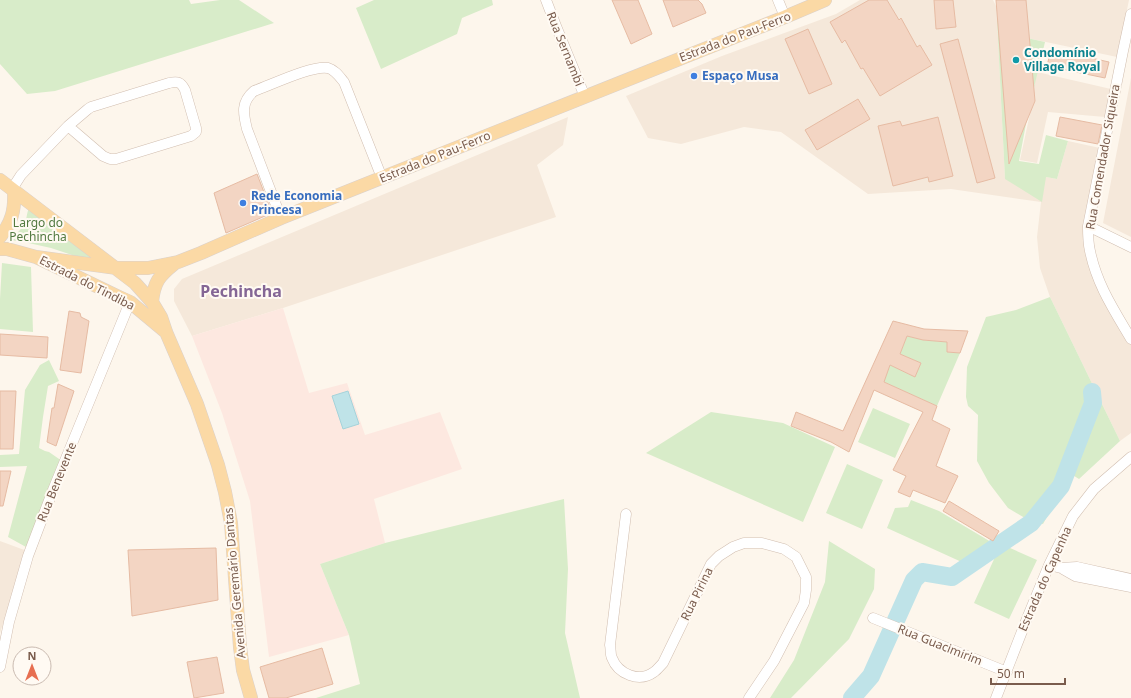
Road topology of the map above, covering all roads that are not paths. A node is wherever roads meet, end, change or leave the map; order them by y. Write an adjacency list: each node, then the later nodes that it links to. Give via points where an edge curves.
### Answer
1 (546, 0): 6 (street, Rua Sernambi)
2 (778, 0): 5 (street)
3 (825, 0): 5 (main road, Estrada do Pau-Ferro)
4 (1131, 14): 12 (street, Rua Comendador Siqueira)
5 (785, 17): 6 (main road, Estrada do Pau-Ferro)
6 (585, 97): 8 (main road, Estrada do Pau-Ferro)
7 (68, 126): 7 (street, via 91,108 179,82 183,85 196,132 191,136 110,159); 10 (street, via 22,175)
8 (382, 178): 11 (main road, Estrada do Pau-Ferro); 11 (street, via 344,82 329,68 319,67 304,71 254,91 244,105 247,129)
9 (0, 180): 10 (main road, Avenida Geremário Dantas)
10 (13, 190): 13 (main road, via 12,216); 18 (main road, Avenida Geremário Dantas)
11 (280, 218): 17 (main road, Estrada do Pau-Ferro)
12 (1088, 226): 14 (street); 22 (street, Rua Comendador Siqueira, via 1096,275)
13 (0, 237)
14 (1131, 247)
15 (0, 249): 16 (main road, Estrada do Tindiba)
16 (36, 257): 18 (main road, Estrada do Pau-Ferro); 19 (main road, Estrada do Tindiba)
17 (178, 262): 18 (main road, Estrada do Pau-Ferro, via 148,268); 20 (main road, via 163,273 153,289)
18 (117, 268): 20 (main road, Avenida Geremário Dantas)
19 (130, 302): 21 (main road, Estrada do Tindiba); 30 (street, Rua Benevente, via 28,556 9,622)
20 (152, 302): 21 (main road, Avenida Geremário Dantas)
21 (166, 332): 32 (main road, Avenida Geremário Dantas, via 197,404 225,492 231,523 240,647)
22 (1131, 339)
23 (1131, 457): 25 (street, Estrada do Capenha, via 1094,489 1073,516)
24 (626, 514): 33 (street, Rua Pirina, via 610,645 611,657 618,668 628,675 641,677 653,673 663,663 711,564 719,556 744,543 762,543 784,549 796,557 806,577 804,603 774,661)
25 (1049, 565): 26 (street); 31 (street, Estrada do Capenha)
26 (1061, 568): 27 (street, via 1078,567); 28 (street, via 1075,576)
27 (1131, 579)
28 (1131, 587)
29 (873, 618): 31 (street, Rua Guacimirim)
30 (0, 667)
31 (1007, 672): 34 (street, Estrada do Capenha)
32 (251, 698)
33 (749, 698)
34 (996, 698)

